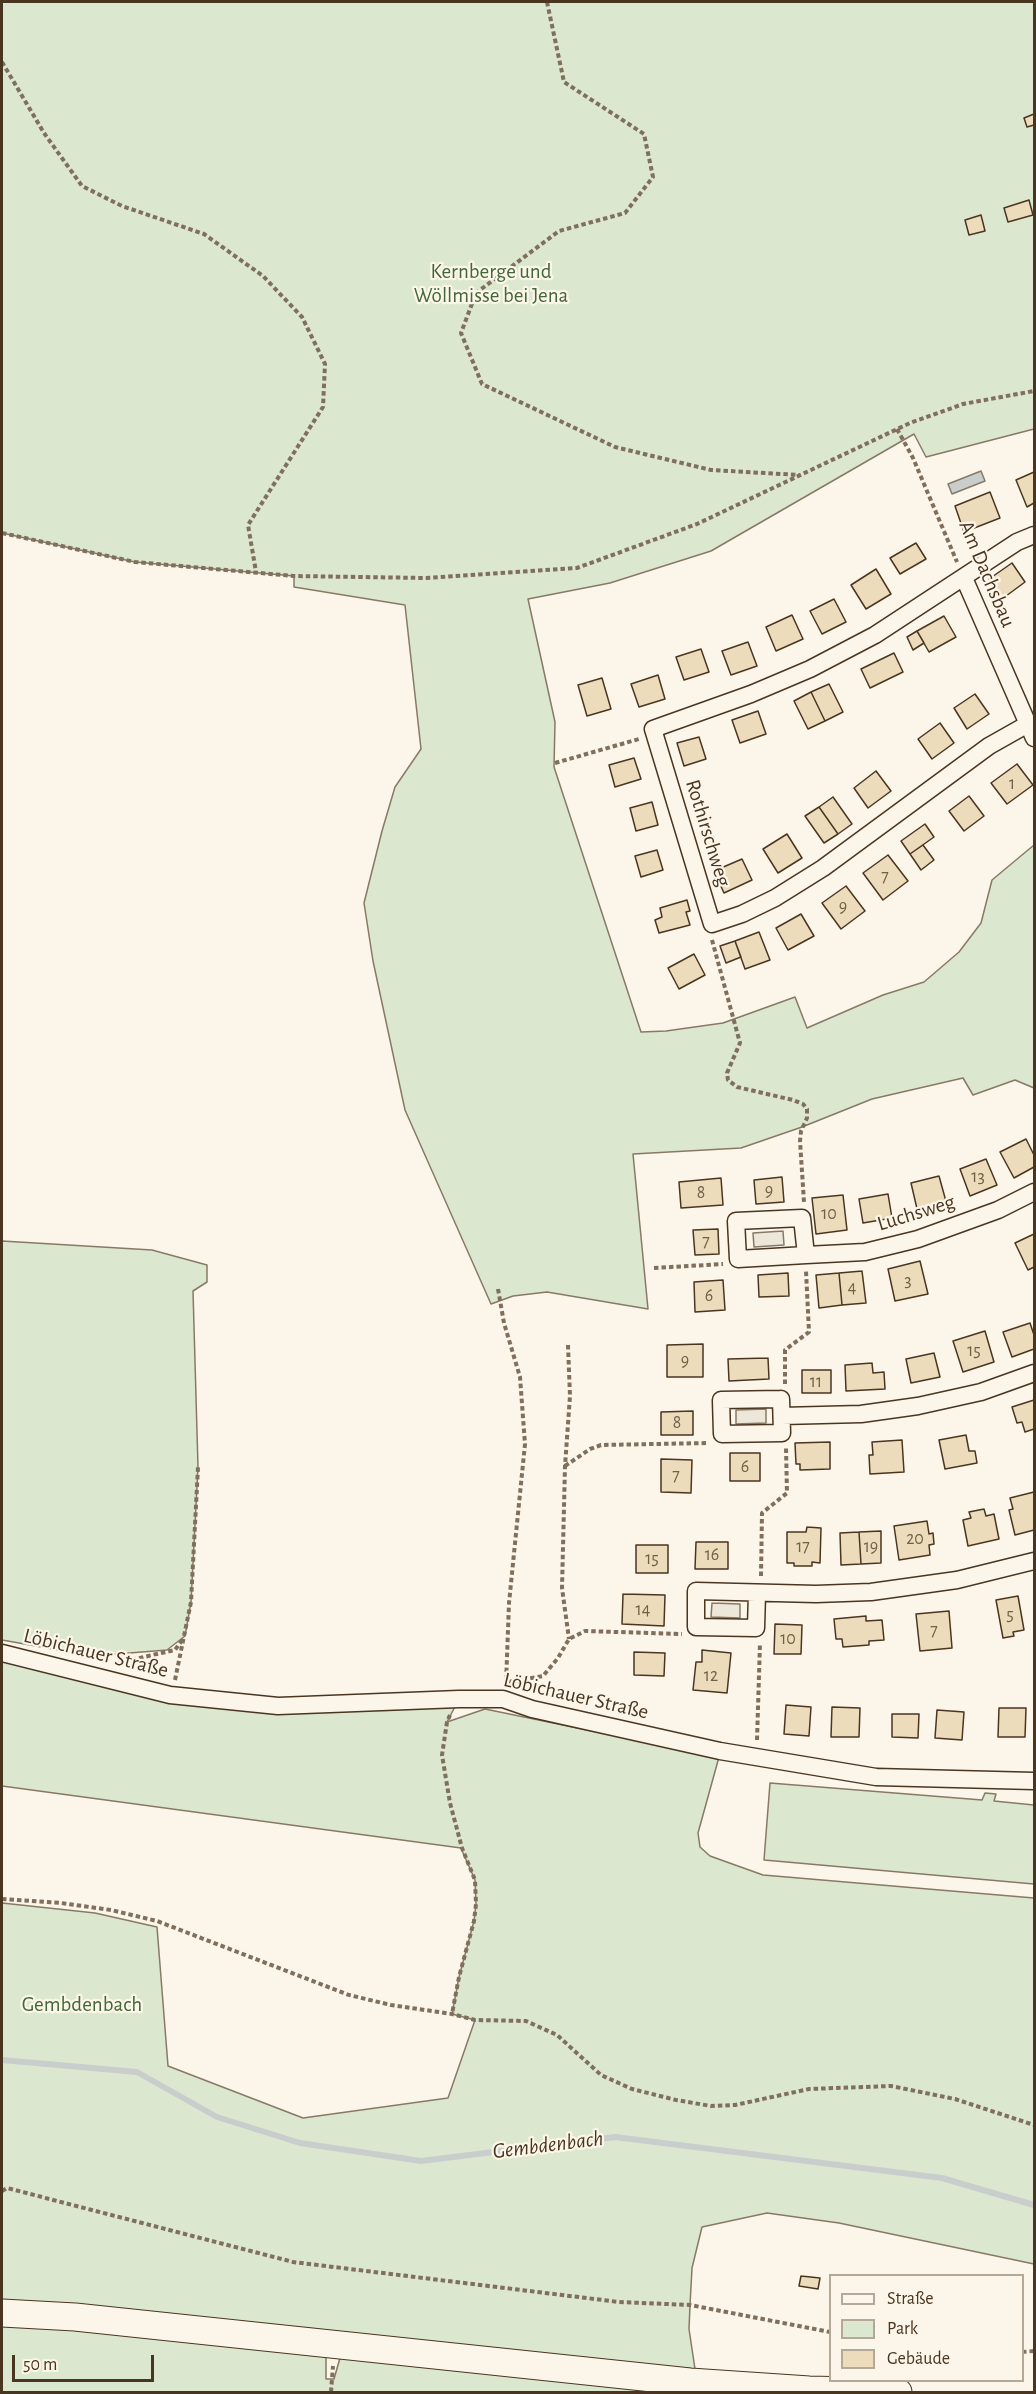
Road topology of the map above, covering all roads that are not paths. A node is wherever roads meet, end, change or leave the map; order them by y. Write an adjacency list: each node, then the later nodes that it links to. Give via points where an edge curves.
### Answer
1 (1035, 535): 2 (street, via 1017,542)
2 (964, 578): 3 (street, Am Dachsbau); 3 (street, Rothirschweg, via 875,635 810,669 653,729 712,924 742,914 823,868 989,746)
3 (1030, 722)
4 (1035, 1192): 5 (street, Luchsweg, via 918,1239 865,1252)
5 (806, 1256): 5 (street, Luchsweg, via 802,1218 736,1221 738,1259)
6 (1035, 1373): 7 (street, via 981,1392 918,1406)
7 (782, 1425): 7 (street, via 781,1399 721,1400 722,1434)
8 (1035, 1561): 9 (street, via 915,1587)
9 (759, 1593): 9 (street, via 756,1628 696,1627 696,1592)
10 (2, 1653): 11 (street, Löbichauer Straße, via 170,1695 278,1706 503,1700 756,1758 876,1777)
11 (1035, 1781)
12 (2, 2313): 13 (main road, via 75,2317)
13 (806, 2391): 14 (main road)
14 (898, 2392)

